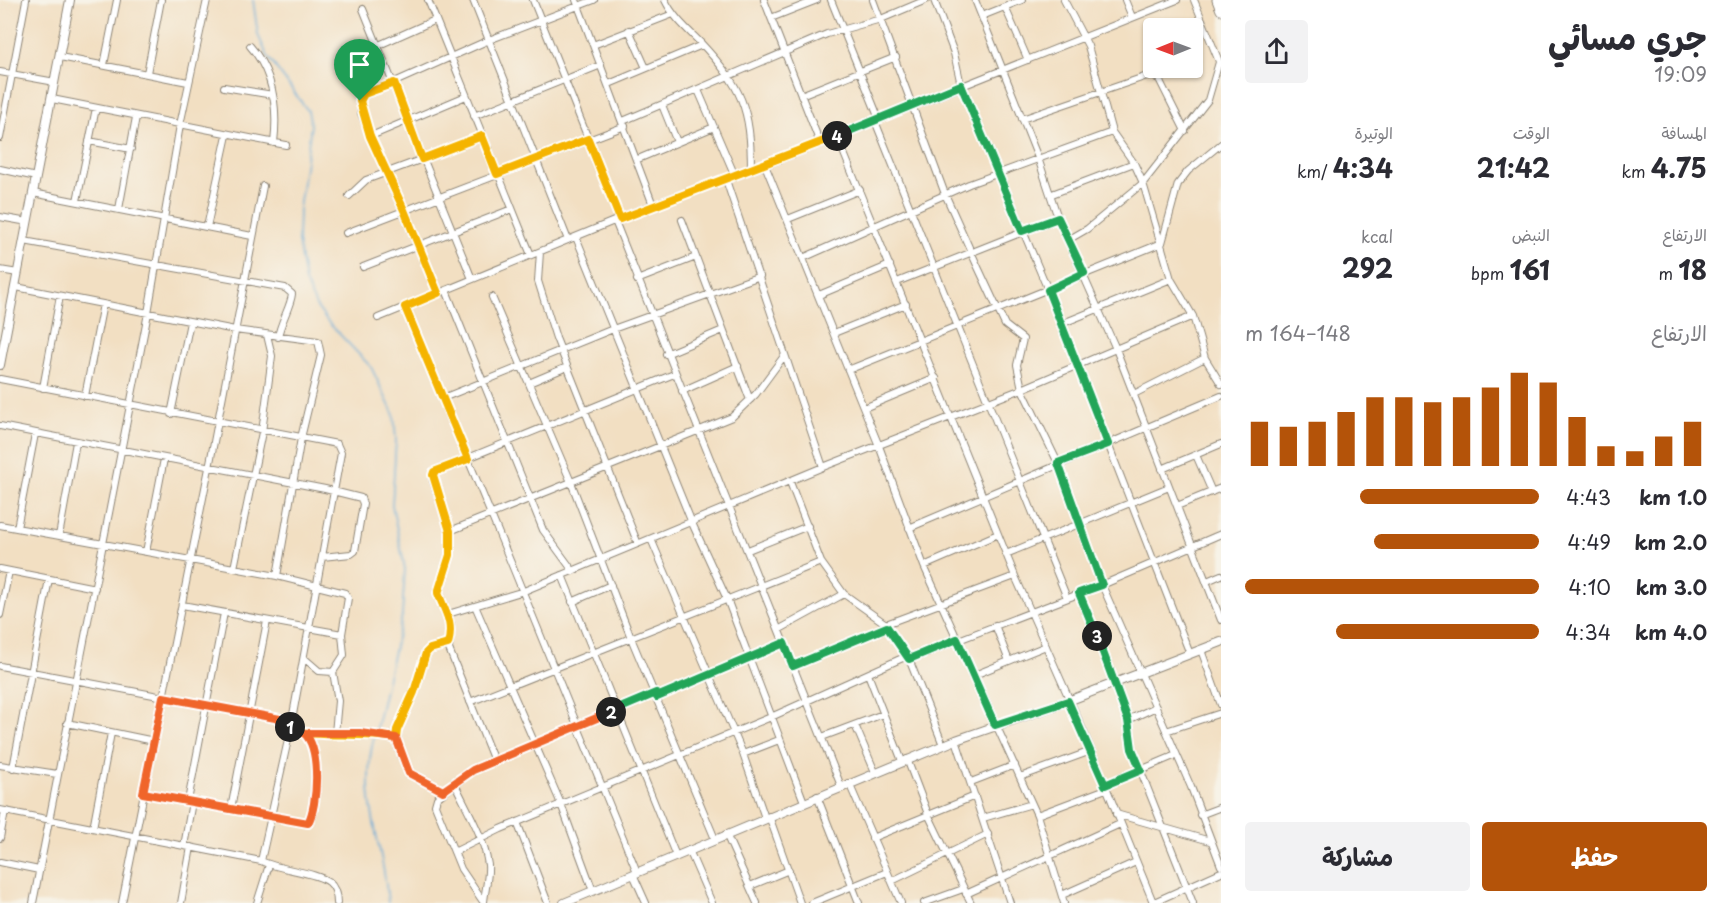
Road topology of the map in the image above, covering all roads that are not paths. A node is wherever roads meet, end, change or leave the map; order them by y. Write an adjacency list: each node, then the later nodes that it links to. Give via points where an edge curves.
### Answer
1 (26, 0): 55 (street)
2 (70, 0): 44 (street)
3 (117, 0): 48 (street)
4 (161, 0): 56 (street)
5 (207, 0): 60 (street)
6 (428, 0): 33 (street)
7 (473, 0): 38 (street)
8 (533, 0): 34 (street)
9 (594, 0): 24 (street)
10 (665, 0): 28 (street)
11 (764, 0): 31 (street)
12 (817, 0): 31 (street)
13 (831, 0): 35 (street)
14 (873, 0): 32 (street)
15 (926, 0): 32 (street)
16 (934, 0): 63 (street, via 954,53)
17 (975, 0): 29 (street)
18 (1022, 0): 25 (street)
19 (1064, 0): 37 (street)
20 (1125, 0): 30 (street)
21 (1177, 0): 30 (street)
22 (1194, 0): 50 (street)
23 (1217, 0): 27 (main road)
24 (577, 3): 34 (street); 40 (street)
25 (1005, 7): 29 (street); 47 (street)
26 (363, 9): 39 (street)
27 (1221, 10)
28 (673, 14): 36 (street); 41 (street)
29 (982, 16): 52 (street)
30 (1132, 17): 37 (street)
31 (771, 18): 43 (street)
32 (881, 19): 35 (street); 46 (street)
33 (435, 20): 39 (street); 45 (street)
34 (541, 21): 38 (street); 58 (street)
35 (844, 28): 43 (street); 53 (street)
36 (629, 30): 40 (street); 51 (street)
37 (1084, 37): 47 (street); 66 (street)
38 (489, 40): 45 (street); 71 (street)
39 (379, 45): 61 (street)
40 (593, 45): 49 (street)
41 (702, 45): 51 (street); 57 (street)
42 (250, 46): 67 (street, via 266,67)
43 (783, 53): 57 (street); 68 (street)
44 (60, 57): 48 (street); 59 (street)
45 (450, 57): 61 (street); 69 (street)
46 (896, 57): 53 (street); 73 (street)
47 (1028, 60): 52 (street)
48 (104, 65): 56 (street)
49 (601, 65): 58 (street); 62 (street)
50 (1220, 65): 83 (street, via 1208,100)
51 (646, 68): 62 (street)
52 (1002, 69): 63 (street); 77 (street)
53 (860, 71): 68 (street); 78 (street)
54 (0, 72): 55 (street)
55 (13, 74): 59 (street); 89 (street)
56 (147, 74): 60 (street)
57 (730, 77): 65 (street); 105 (street, via 750,127)
58 (565, 80): 71 (street); 90 (street)
59 (55, 82): 70 (street)
60 (188, 82): 81 (street)
61 (394, 83): 79 (street); 86 (street, via 361,97 361,113)
62 (609, 84): 80 (street)
63 (961, 85): 73 (street); 107 (street)
64 (224, 87): 67 (street)
65 (698, 90): 72 (street); 82 (street)
66 (1102, 91): 77 (street); 83 (street, via 1154,76); 84 (street)
67 (273, 95): 93 (street)
68 (801, 95): 94 (street)
69 (466, 96): 75 (street); 79 (street)
70 (52, 99): 74 (street); 110 (street)
71 (513, 100): 75 (street); 101 (street)
72 (662, 105): 80 (street); 92 (street)
73 (913, 105): 78 (street); 116 (street)
74 (96, 108): 76 (street); 91 (street)
75 (474, 116): 87 (street)
76 (136, 117): 81 (street); 97 (street)
77 (1022, 119): 98 (street)
78 (877, 120): 88 (street); 125 (street)
79 (408, 121): 86 (street); 99 (street)
80 (624, 123): 90 (street); 100 (street)
81 (180, 125): 85 (street); 127 (street)
82 (714, 127): 92 (street); 109 (street)
83 (1185, 131): 112 (street)
84 (1112, 132): 98 (street); 102 (street)
85 (227, 135): 93 (street); 133 (street)
86 (370, 136): 106 (street)
87 (482, 136): 99 (street); 108 (street)
88 (837, 136): 94 (street); 114 (street)
89 (0, 138)
90 (588, 139): 101 (street); 130 (street)
91 (89, 141): 97 (street); 120 (street)
92 (677, 142): 100 (street)
93 (274, 143): 96 (street)
94 (820, 143): 103 (street)
95 (1221, 144): 143 (street, via 1178,184)
96 (286, 146)
97 (131, 149): 122 (street)
98 (1038, 158): 107 (street); 117 (street)
99 (422, 159): 106 (street); 119 (street)
100 (638, 159): 121 (street)
101 (536, 160): 108 (street); 140 (street)
102 (1134, 163): 112 (street); 117 (street)
103 (765, 165): 105 (street); 129 (street)
104 (0, 169): 110 (street)
105 (751, 170): 109 (street)
106 (387, 172): 118 (street, via 366,180); 124 (street)
107 (998, 172): 116 (street); 135 (street)
108 (497, 174): 119 (street); 123 (street)
109 (735, 176): 111 (street)
110 (36, 177): 115 (street)
111 (726, 180): 121 (street); 157 (street)
112 (1143, 183): 141 (street); 143 (street)
113 (263, 186): 138 (street)
114 (860, 190): 129 (street); 134 (street)
115 (33, 193): 120 (street); 132 (street)
116 (945, 194): 125 (street); 146 (street)
117 (1052, 194): 128 (street)
118 (349, 196)
119 (437, 197): 124 (street); 137 (street)
120 (77, 201): 122 (street)
121 (653, 205): 130 (street)
122 (120, 209): 127 (street)
123 (512, 209): 137 (street); 147 (street)
124 (404, 210): 136 (street); 144 (street)
125 (912, 211): 134 (street); 152 (street)
126 (0, 217): 132 (street)
127 (164, 218): 133 (street); 151 (street)
128 (1058, 218): 135 (street); 141 (street)
129 (788, 219): 149 (street)
130 (617, 220): 139 (street); 160 (street)
131 (682, 220): 148 (street)
132 (28, 222): 142 (street)
133 (207, 227): 138 (street)
134 (875, 227): 149 (street); 150 (street)
135 (1022, 231): 146 (street); 165 (street)
136 (346, 233)
137 (452, 233): 144 (street); 158 (street)
138 (252, 236): 161 (street)
139 (576, 237): 140 (street); 183 (street)
140 (568, 240): 145 (street)
141 (1068, 240): 156 (street)
142 (24, 241): 151 (street); 155 (street)
143 (1162, 243): 156 (street); 159 (street)
144 (419, 246): 153 (street); 166 (street)
145 (540, 252): 147 (street); 191 (street, via 538,281)
146 (971, 252): 152 (street); 175 (street)
147 (531, 255): 158 (street)
148 (696, 257): 160 (street); 167 (street)
149 (803, 258): 168 (street)
150 (890, 265): 162 (street); 168 (street)
151 (156, 266): 161 (street); 176 (street)
152 (935, 266): 162 (street); 182 (street)
153 (363, 267)
154 (0, 270): 155 (street)
155 (18, 273): 163 (street)
156 (1084, 273): 165 (street); 174 (street)
157 (760, 276): 167 (street); 193 (street)
158 (472, 279): 164 (street)
159 (1171, 279): 174 (street); 178 (street)
160 (637, 280): 177 (street)
161 (244, 282): 184 (street); 188 (street, via 278,286 292,294)
162 (897, 282): 172 (street)
163 (16, 287): 169 (street); 195 (street)
164 (446, 290): 166 (street); 204 (street)
165 (1048, 290): 175 (street); 181 (street)
166 (438, 293): 173 (street)
167 (710, 294): 177 (street); 185 (street)
168 (819, 295): 186 (street)
169 (60, 296): 171 (street); 207 (street)
170 (492, 297): 196 (street)
171 (103, 304): 176 (street); 212 (street)
172 (906, 304): 186 (street); 189 (street)
173 (405, 307): 179 (street); 214 (street)
174 (1098, 308): 181 (street); 190 (street)
175 (997, 311): 182 (street); 209 (street, via 1005,325 1023,339 1017,365)
176 (148, 313): 180 (street); 217 (street)
177 (651, 315): 183 (street); 192 (street)
178 (1193, 316): 190 (street); 194 (street)
179 (378, 318)
180 (190, 322): 184 (street); 220 (street)
181 (1061, 324): 198 (street)
182 (959, 327): 189 (street); 216 (street)
183 (613, 329): 191 (street); 208 (street)
184 (235, 330): 187 (street); 222 (street)
185 (723, 330): 192 (street); 197 (street)
186 (834, 333): 200 (street)
187 (267, 335): 188 (street); 227 (street, via 272,356)
188 (278, 337): 229 (street, via 312,339 320,346)
189 (921, 342): 200 (street); 202 (street)
190 (1116, 349): 198 (street); 211 (street)
191 (561, 350): 196 (street); 199 (street)
192 (666, 354): 201 (street)
193 (784, 356): 215 (street); 241 (street)
194 (1205, 358): 206 (street); 211 (street)
195 (0, 365)
196 (521, 366): 204 (street); 205 (street)
197 (738, 366): 210 (street); 215 (street)
198 (1077, 366): 209 (street); 232 (street)
199 (567, 367): 205 (street); 219 (street)
200 (848, 370): 218 (street)
201 (674, 374): 208 (street); 210 (street)
202 (936, 378): 218 (street); 221 (street)
203 (0, 379): 207 (street)
204 (483, 381): 214 (street); 231 (street)
205 (529, 383): 224 (street)
206 (1221, 384)
207 (43, 388): 212 (street)
208 (637, 388): 219 (street); 235 (street)
209 (1022, 389): 216 (street); 240 (street)
210 (682, 391): 226 (street)
211 (1134, 394): 225 (street)
212 (85, 396): 217 (street)
213 (1221, 396): 225 (street)
214 (443, 398): 239 (street)
215 (750, 400): 226 (street, via 732,417)
216 (988, 403): 221 (street); 246 (street)
217 (129, 405): 220 (street); 236 (street)
218 (864, 408): 234 (street)
219 (584, 411): 224 (street); 243 (street)
220 (171, 414): 222 (street)
221 (953, 417): 234 (street); 254 (street)
222 (218, 423): 227 (street); 242 (street)
223 (0, 426): 228 (street)
224 (547, 427): 231 (street); 247 (street)
225 (1146, 428): 232 (street); 244 (street)
226 (699, 431): 235 (street); 258 (street)
227 (262, 432): 229 (street); 245 (street)
228 (35, 434): 230 (street); 264 (street)
229 (301, 438): 249 (street); 252 (street, via 339,447)
230 (76, 442): 236 (street); 269 (street)
231 (507, 443): 239 (street); 255 (street)
232 (1108, 444): 240 (street); 256 (street)
233 (1221, 444): 237 (street)
234 (879, 446): 241 (street); 265 (street)
235 (662, 447): 243 (street); 260 (street)
236 (120, 451): 238 (street); 272 (street)
237 (1196, 454): 244 (street); 253 (street)
238 (164, 459): 242 (street); 276 (street)
239 (468, 459): 259 (street); 266 (street, via 433,475)
240 (1058, 463): 246 (street); 261 (street)
241 (823, 467): 248 (street)
242 (209, 468): 245 (street); 279 (street)
243 (609, 468): 247 (street); 273 (street)
244 (1162, 470): 250 (street)
245 (253, 477): 249 (street); 284 (street)
246 (1020, 480): 254 (street); 271 (street)
247 (571, 482): 255 (street); 280 (street)
248 (790, 482): 258 (street); 263 (street)
249 (293, 483): 252 (street); 289 (street)
250 (1169, 487): 256 (street); 257 (street)
251 (1221, 489): 253 (street)
252 (333, 492): 278 (street); 278 (street, via 363,501 357,539 354,552)
253 (1212, 492): 257 (street)
254 (983, 495): 265 (street); 267 (street)
255 (531, 499): 259 (street); 286 (street, via 543,530)
256 (1132, 503): 261 (street); 282 (street)
257 (1177, 506): 274 (street)
258 (730, 507): 260 (street); 275 (street)
259 (492, 514): 266 (street); 299 (street)
260 (692, 523): 270 (street); 303 (street)
261 (1080, 523): 271 (street); 297 (street)
262 (0, 525): 264 (street)
263 (808, 526): 275 (street); 281 (street)
264 (17, 528): 269 (street)
265 (909, 528): 283 (street)
266 (450, 531): 310 (street, via 450,555 438,593)
267 (998, 534): 277 (street); 283 (street)
268 (1221, 534): 274 (street)
269 (59, 536): 272 (street)
270 (651, 539): 273 (street); 312 (street)
271 (1043, 539): 277 (street); 302 (street)
272 (103, 544): 276 (street); 298 (street)
273 (638, 544): 280 (street)
274 (1194, 545): 282 (street); 293 (street)
275 (748, 550): 295 (street)
276 (146, 552): 279 (street)
277 (1006, 554): 290 (street)
278 (322, 557): 294 (street)
279 (191, 560): 284 (street); 306 (street)
280 (601, 560): 286 (street); 296 (street)
281 (820, 562): 295 (street); 301 (street)
282 (1154, 563): 297 (street); 328 (street)
283 (924, 566): 305 (street)
284 (234, 568): 289 (street)
285 (0, 569): 287 (street)
286 (573, 570): 288 (street)
287 (9, 571): 292 (street); 311 (street)
288 (562, 575): 299 (street); 304 (street)
289 (277, 576): 294 (street)
290 (1015, 576): 305 (street); 308 (street)
291 (1221, 576): 293 (street)
292 (49, 579): 298 (street); 336 (street)
293 (1207, 581): 313 (street)
294 (317, 584): 317 (street); 319 (street, via 347,595)
295 (762, 584): 303 (street); 318 (street)
296 (611, 585): 304 (street); 320 (street)
297 (1102, 585): 300 (street); 338 (street)
298 (95, 588): 342 (street)
299 (524, 591): 307 (street); 335 (street)
300 (1079, 593): 302 (street); 343 (street)
301 (843, 594): 316 (street); 318 (street)
302 (1066, 598): 308 (street)
303 (727, 599): 312 (street); 329 (street)
304 (572, 602): 327 (street)
305 (943, 604): 316 (street); 321 (street)
306 (182, 605): 309 (street); 346 (street)
307 (476, 608): 310 (street); 344 (street)
308 (1032, 612): 315 (street); 325 (street)
309 (224, 613): 314 (street); 350 (street)
310 (448, 614): 324 (street)
311 (0, 615)
312 (685, 616): 320 (street); 340 (street)
313 (1221, 620)
314 (267, 621): 317 (street); 354 (street)
315 (995, 625): 321 (street); 332 (street)
316 (886, 626): 330 (street); 334 (street)
317 (309, 629): 319 (street); 331 (street)
318 (780, 629): 323 (street)
319 (342, 634): 337 (street, via 344,655)
320 (631, 638): 327 (street); 345 (street)
321 (957, 639): 330 (street); 341 (street)
322 (1221, 642): 326 (street)
323 (784, 643): 329 (street); 334 (street)
324 (448, 644): 349 (street); 371 (street, via 426,653)
325 (1046, 646): 332 (street); 348 (street)
326 (1202, 650): 328 (street); 351 (street)
327 (594, 653): 335 (street); 353 (street)
328 (1190, 654): 338 (street)
329 (748, 657): 340 (street); 357 (street)
330 (908, 657): 339 (street); 376 (street)
331 (304, 658): 337 (street, via 319,672); 359 (street)
332 (1009, 661): 341 (street)
333 (0, 666): 336 (street)
334 (793, 666): 347 (street)
335 (552, 669): 344 (street); 363 (street)
336 (33, 672): 342 (street); 385 (street)
337 (333, 672): 369 (street, via 338,701)
338 (1142, 672): 343 (street); 352 (street)
339 (868, 674): 347 (street); 355 (street)
340 (708, 675): 345 (street); 366 (street)
341 (972, 676): 362 (street)
342 (77, 681): 346 (street); 360 (street)
343 (1115, 683): 348 (street); 358 (street)
344 (510, 687): 349 (street); 375 (street)
345 (657, 695): 353 (street); 378 (street)
346 (163, 697): 350 (street); 374 (street)
347 (808, 700): 357 (street); 370 (street)
348 (1068, 701): 362 (street); 377 (street)
349 (470, 702): 382 (street)
350 (207, 705): 354 (street); 400 (street)
351 (1221, 705)
352 (1156, 707): 358 (street); 365 (street)
353 (617, 710): 363 (street); 387 (street)
354 (249, 713): 359 (street); 405 (street)
355 (883, 714): 361 (street); 381 (street)
356 (1220, 716): 365 (street)
357 (771, 717): 366 (street); 372 (street)
358 (1128, 720): 386 (street, via 1132,749)
359 (291, 721): 364 (street)
360 (67, 723): 367 (street); 389 (street)
361 (855, 725): 370 (street); 388 (street)
362 (995, 725): 373 (street); 384 (street)
363 (576, 728): 375 (street); 394 (street)
364 (290, 731): 368 (street); 411 (street)
365 (1166, 731): 380 (street)
366 (732, 732): 378 (street); 379 (street)
367 (111, 733): 374 (street); 418 (street)
368 (304, 733): 369 (street); 411 (street, via 317,763 310,820 304,823)
369 (335, 733): 371 (street)
370 (822, 737): 393 (street)
371 (396, 738): 396 (street, via 409,773)
372 (779, 740): 379 (street); 401 (street)
373 (956, 740): 376 (street); 392 (street)
374 (154, 741): 397 (street)
375 (534, 744): 382 (street); 402 (street)
376 (943, 745): 381 (street)
377 (1091, 751): 390 (street); 395 (street)
378 (680, 754): 387 (street); 425 (street)
379 (743, 754): 412 (street)
380 (1176, 755): 386 (street); 410 (street)
381 (904, 760): 388 (street); 407 (street)
382 (494, 761): 391 (street)
383 (0, 765): 385 (street)
384 (1015, 765): 390 (street); 392 (street)
385 (13, 768): 389 (street)
386 (1141, 770): 395 (street); 417 (street)
387 (642, 771): 394 (street); 431 (street)
388 (875, 772): 393 (street)
389 (57, 774): 414 (street)
390 (1020, 777): 403 (street)
391 (454, 782): 396 (street); 424 (street)
392 (970, 782): 399 (street)
393 (845, 784): 398 (street); 423 (street)
394 (603, 787): 402 (street); 442 (street)
395 (1106, 787): 408 (street); 409 (street)
396 (443, 791): 429 (street, via 435,806)
397 (143, 793): 400 (street); 421 (street)
398 (817, 796): 401 (street); 446 (street)
399 (975, 796): 407 (street); 413 (street)
400 (190, 802): 405 (street); 427 (street)
401 (804, 802): 412 (street)
402 (561, 804): 415 (street); 448 (street)
403 (1032, 804): 409 (street); 413 (street)
404 (1221, 807): 410 (street)
405 (231, 809): 411 (street)
406 (2, 811): 414 (street); 422 (street)
407 (928, 814): 423 (street); 430 (street)
408 (1116, 814): 416 (street); 417 (street)
409 (1037, 815): 432 (street)
410 (1200, 815): 426 (street)
411 (272, 817): 433 (street)
412 (767, 817): 419 (street); 439 (street)
413 (983, 818): 420 (street)
414 (48, 819): 418 (street); 438 (street)
415 (517, 822): 424 (street); 458 (street)
416 (1120, 824): 432 (street); 435 (street)
417 (1162, 826): 426 (street); 447 (street)
418 (93, 828): 421 (street)
419 (726, 834): 425 (street); 445 (street)
420 (988, 834): 430 (street); 443 (street)
421 (134, 836): 427 (street); 454 (street)
422 (0, 838)
423 (872, 838): 440 (street)
424 (481, 839): 429 (street); 451 (street, via 488,867)
425 (715, 839): 428 (street)
426 (1210, 841): 437 (street)
427 (188, 847): 433 (street); 455 (street)
428 (689, 850): 431 (street); 452 (street)
429 (454, 852): 451 (street)
430 (948, 855): 444 (street); 449 (street)
431 (676, 856): 442 (street)
432 (1050, 856): 443 (street); 450 (street)
433 (261, 861): 436 (street)
434 (0, 862): 438 (street)
435 (1136, 862): 450 (street); 470 (street)
436 (269, 865): 456 (street); 457 (street, via 329,882)
437 (1221, 866)
438 (39, 870): 453 (street)
439 (789, 870): 445 (street); 462 (street)
440 (888, 872): 444 (street); 446 (street)
441 (1221, 872): 447 (street)
442 (635, 873): 448 (street); 460 (street)
443 (1001, 879): 449 (street); 468 (street)
444 (892, 881): 465 (street)
445 (750, 886): 461 (street)
446 (852, 886): 463 (street); 464 (street)
447 (1186, 888): 470 (street); 471 (street)
448 (592, 891): 459 (street)
449 (965, 891): 466 (street); 467 (street)
450 (1062, 895): 469 (street)
451 (484, 902)
452 (710, 902)
453 (33, 903)
454 (122, 903)
455 (181, 903)
456 (257, 903)
457 (337, 903)
458 (548, 903)
459 (564, 903)
460 (646, 903)
461 (757, 903)
462 (800, 903)
463 (812, 903)
464 (859, 903)
465 (901, 903)
466 (924, 903)
467 (971, 903)
468 (1010, 903)
469 (1064, 903)
470 (1153, 903)
471 (1193, 903)

